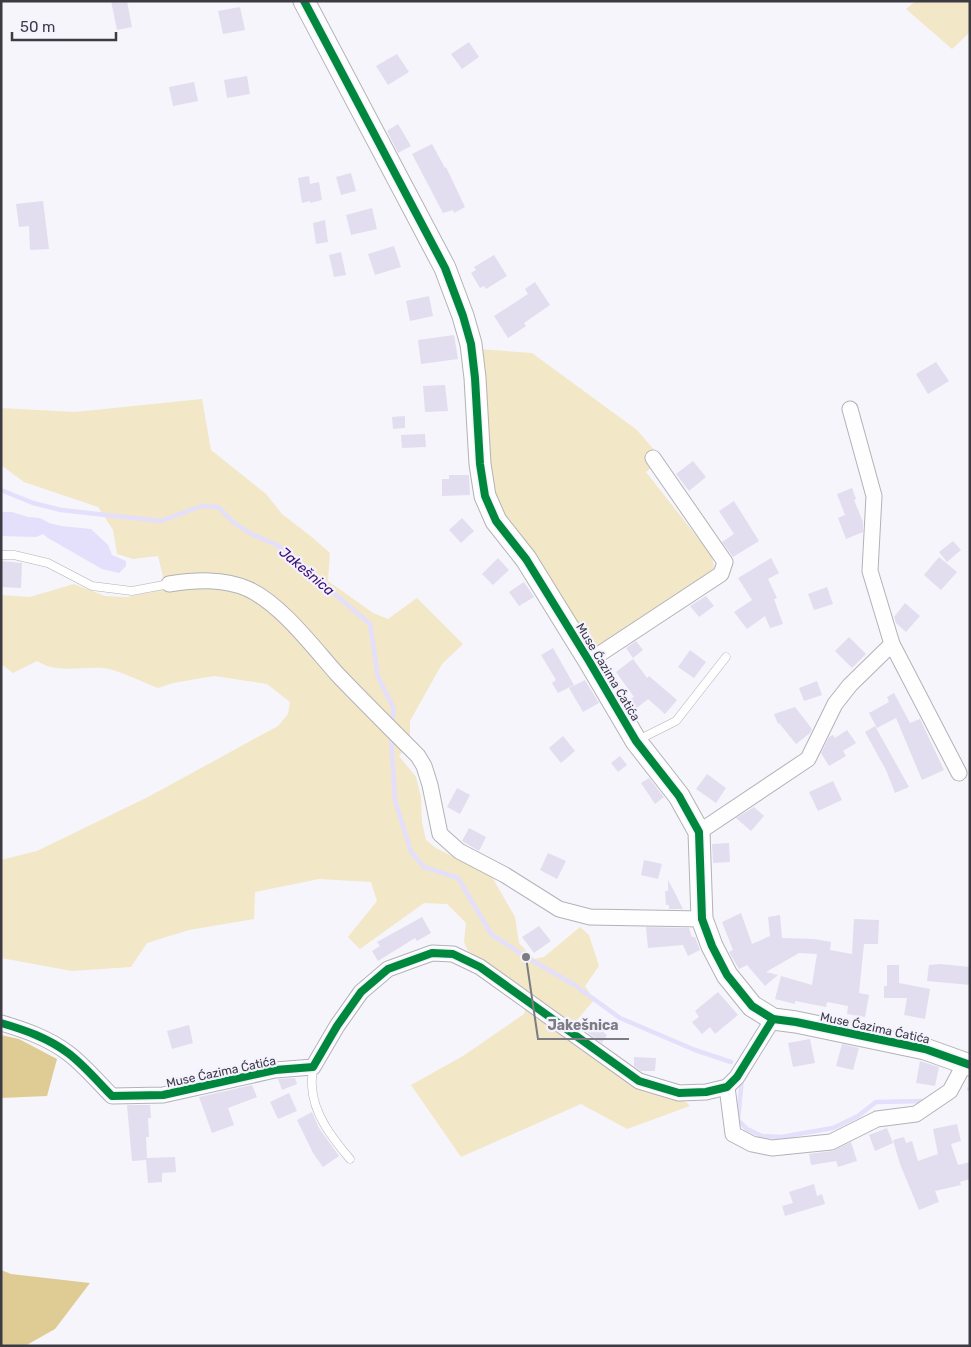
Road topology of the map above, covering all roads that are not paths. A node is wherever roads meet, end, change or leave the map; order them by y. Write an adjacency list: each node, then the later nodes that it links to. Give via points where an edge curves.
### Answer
1 (304, 1): 8 (street, Muse Ćazima Ćatića, via 445,268 463,316 471,344 485,496 496,521 526,559)
2 (850, 409): 6 (street, via 874,496 870,571)
3 (653, 458): 8 (street, Muse Ćazima Ćatića, via 725,562 721,574)
4 (1, 554): 5 (lane, via 48,563 92,586 132,591)
5 (169, 584): 12 (street, via 222,582 247,589 274,605 418,756 430,785 440,834 459,851 559,909 590,917)
6 (892, 644): 10 (street); 11 (street, via 835,704 808,759)
7 (726, 657): 9 (lane, via 676,721)
8 (589, 661): 9 (street, Muse Ćazima Ćatića)
9 (636, 741): 11 (street, Muse Ćazima Ćatića, via 679,796)
10 (959, 773)
11 (699, 832): 12 (street, Muse Ćazima Ćatića)
12 (702, 919): 13 (street, Muse Ćazima Ćatića, via 727,975 752,1006)
13 (773, 1019): 15 (street, Muse Ćazima Ćatića, via 925,1049); 17 (street, via 737,1077)
14 (1, 1023): 16 (street, Muse Ćazima Ćatića, via 46,1039 68,1053 112,1096 163,1096 275,1070)
15 (968, 1064): 17 (street, Muse Ćazima Ćatića, via 950,1091 916,1114 877,1119 831,1142 797,1147 772,1148 752,1144 733,1134)
16 (313, 1066): 17 (street, via 361,992 388,969 432,953 453,954 480,967 639,1081 679,1093 706,1092); 18 (lane, via 316,1108)
17 (727, 1086)
18 (350, 1160)

